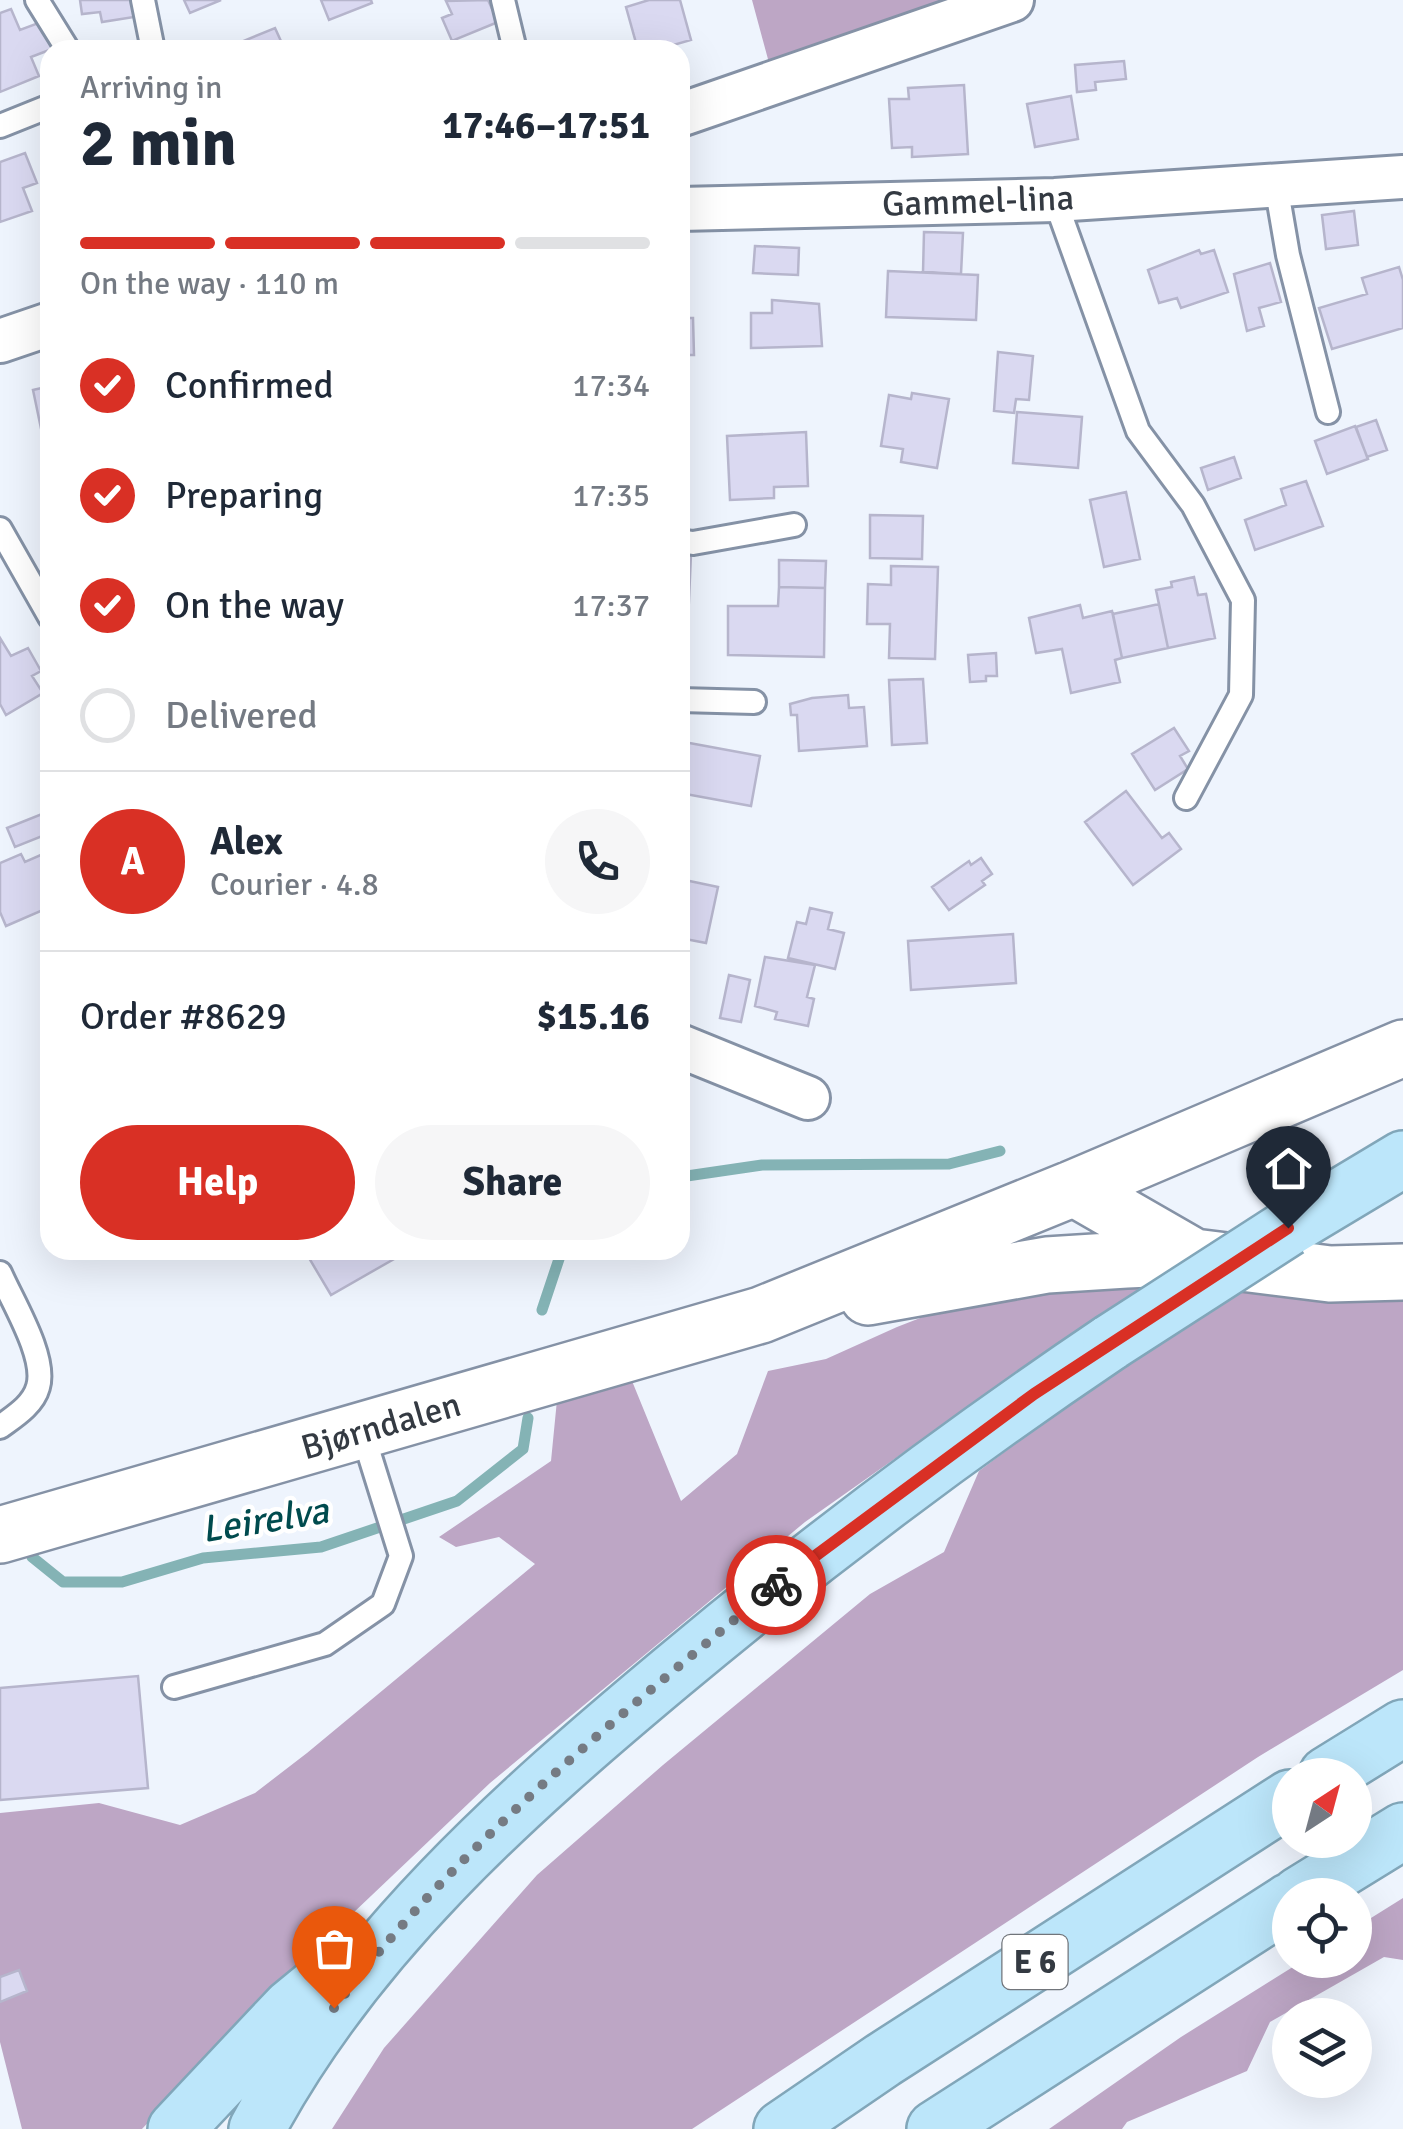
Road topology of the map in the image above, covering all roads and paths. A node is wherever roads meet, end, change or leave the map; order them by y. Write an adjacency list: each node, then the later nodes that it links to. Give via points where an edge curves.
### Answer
1 (38, 0): 5 (lane)
2 (143, 0): 6 (lane)
3 (503, 0): 7 (lane)
4 (1012, 0): 9 (street)
5 (62, 40)
6 (151, 40)
7 (513, 40)
8 (40, 110): 10 (lane)
9 (690, 112)
10 (0, 126)
11 (1403, 177): 12 (street, Gammel-lina)
12 (1276, 186): 13 (street, Gammel-lina); 17 (lane)
13 (1056, 200): 14 (street, Gammel-lina); 24 (lane, via 1138,431 1193,505 1243,600 1240,695)
14 (690, 210)
15 (40, 327): 16 (street)
16 (0, 340)
17 (1328, 412)
18 (794, 525): 20 (lane)
19 (0, 529): 21 (lane)
20 (690, 543)
21 (40, 595)
22 (690, 700): 23 (lane)
23 (754, 702)
24 (1186, 798)
25 (1403, 1048): 29 (main road, Bjørndalen)
26 (690, 1050): 27 (street)
27 (808, 1098)
28 (1403, 1159): 43 (highway, bridge, via 1111,1342 777,1584 620,1716)
29 (1074, 1188): 30 (main road, Bjørndalen); 33 (main road, Bjørndalen)
30 (1194, 1257): 31 (main road, Bjørndalen, via 1330,1274); 33 (main road, Bjørndalen, via 1046,1265)
31 (1403, 1272)
32 (0, 1273): 34 (lane, via 40,1364 38,1388 25,1409)
33 (761, 1315): 35 (main road, Bjørndalen)
34 (0, 1427)
35 (362, 1432): 36 (main road, Bjørndalen); 37 (lane, via 401,1556 383,1604 325,1644)
36 (0, 1535)
37 (174, 1688)
38 (1403, 1728): 39 (highway)
39 (1355, 1758)
40 (1272, 1810): 47 (highway, E 6)
41 (1403, 1830): 42 (highway)
42 (1326, 1878)
43 (422, 1899): 45 (highway, via 290,2008); 46 (highway, via 334,2008)
44 (1272, 1913): 48 (highway, E 6)
45 (176, 2129)
46 (257, 2129)
47 (782, 2129)
48 (935, 2129)

